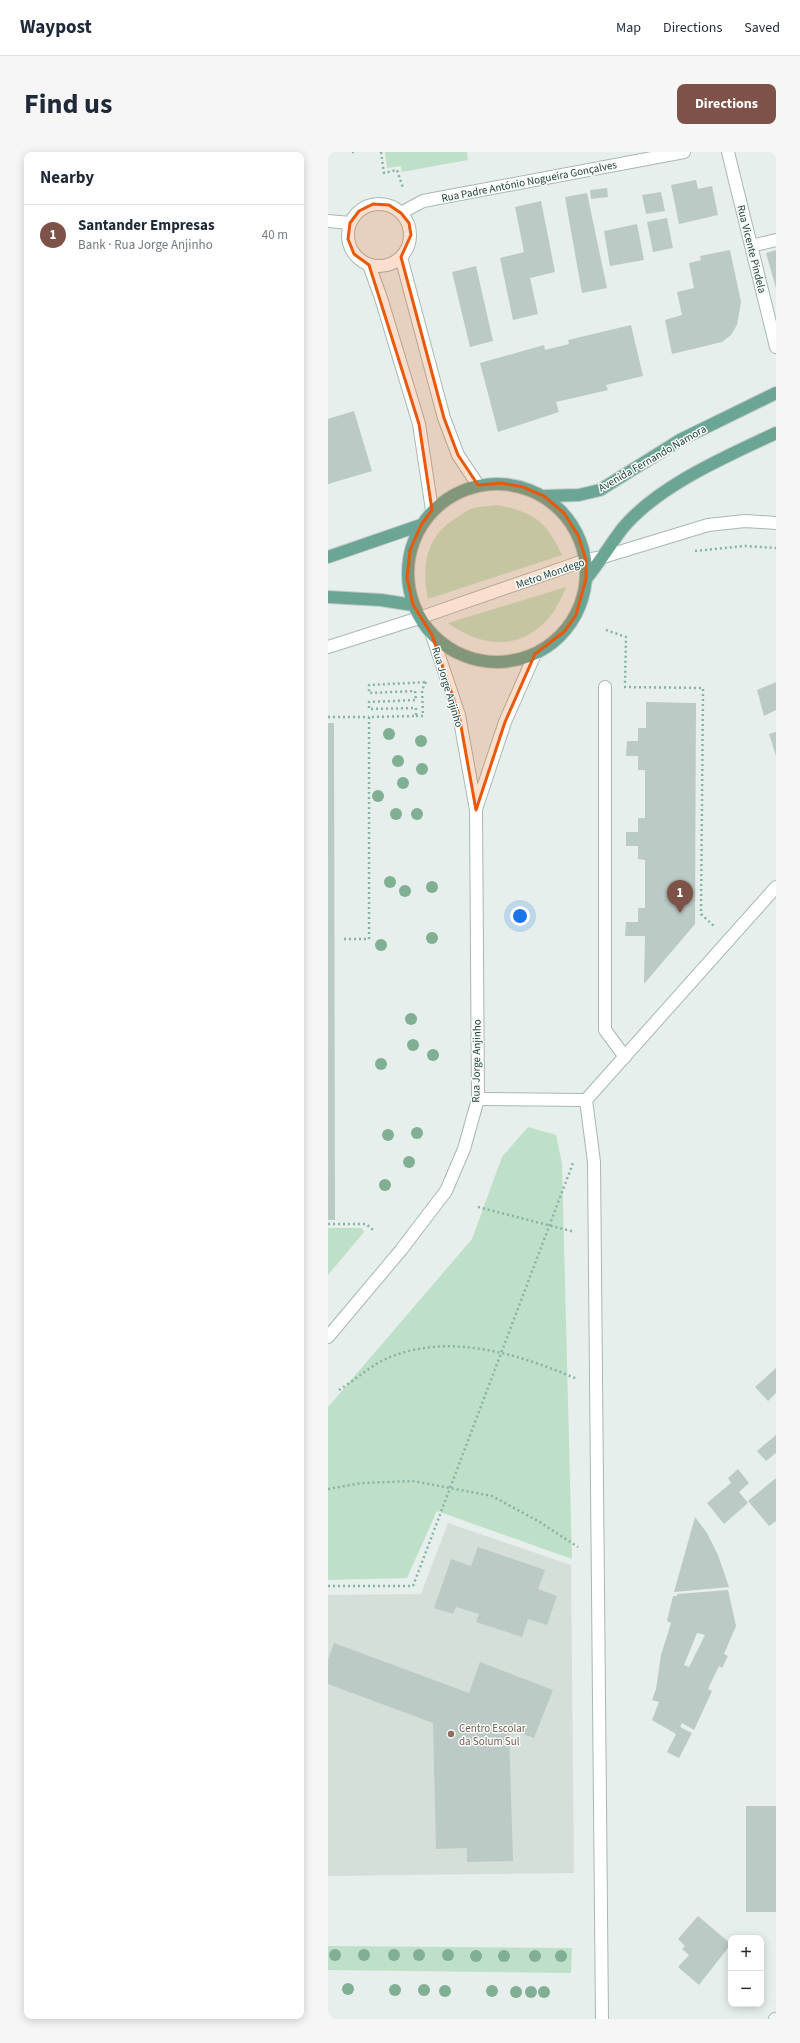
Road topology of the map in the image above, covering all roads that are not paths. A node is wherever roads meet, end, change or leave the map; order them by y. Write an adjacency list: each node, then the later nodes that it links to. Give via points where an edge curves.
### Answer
1 (684, 152): 3 (street, Rua Padre António Nogueira Gonçalves, via 423,201)
2 (728, 152): 7 (street, Rua Vicente Pindela)
3 (401, 213): 5 (street, via 389,205 374,204 359,211); 8 (street, via 408,223 411,235 408,247)
4 (328, 221): 5 (street)
5 (350, 223): 9 (street, via 348,239 354,254)
6 (776, 240): 7 (street)
7 (751, 246): 10 (street, Rua Vicente Pindela)
8 (401, 257): 9 (street, via 387,266); 13 (street, via 444,418 458,455)
9 (370, 265): 15 (street, via 419,424)
10 (776, 347)
11 (776, 393): 14 (main road, Avenida Fernando Namora, via 680,440 600,490 579,496)
12 (776, 433): 19 (main road, Avenida Fernando Namora, via 709,465 652,502 623,528)
13 (478, 485): 14 (main road, Avenida Fernando Namora, via 508,484 524,487); 15 (main road, Avenida Fernando Namora, via 453,494)
14 (544, 496): 20 (main road, Avenida Fernando Namora, via 564,513 578,535)
15 (432, 510): 17 (main road, Avenida Fernando Namora)
16 (776, 523): 19 (street, Metro Mondego, via 745,521 708,525)
17 (421, 525): 18 (main road); 23 (main road, Avenida Fernando Namora, via 410,550 408,564 407,578)
18 (328, 557)
19 (603, 557): 20 (street, Metro Mondego); 21 (main road, Avenida Fernando Namora)
20 (586, 560): 21 (main road, Avenida Fernando Namora); 24 (street, Metro Mondego)
21 (586, 578): 27 (main road, Avenida Fernando Namora, via 576,615 565,631)
22 (328, 597): 23 (main road)
23 (413, 605): 24 (main road, Avenida Fernando Namora)
24 (419, 618): 25 (main road, Avenida Fernando Namora); 26 (street, Metro Mondego)
25 (432, 635): 27 (main road, Avenida Fernando Namora, via 449,649 469,658 491,662 513,661); 29 (street, Rua Jorge Anjinho, via 459,715)
26 (328, 646)
27 (535, 654): 29 (street, Rua Jorge Anjinho, via 505,722)
28 (605, 687): 31 (street, via 605,1030)
29 (476, 810): 32 (street, Rua Jorge Anjinho)
30 (776, 887): 31 (street)
31 (625, 1057): 33 (street)
32 (478, 1099): 33 (street); 34 (street, Rua Jorge Anjinho, via 464,1149 446,1191 401,1250)
33 (586, 1100): 35 (street, via 594,1162)
34 (328, 1337)
35 (602, 2019)

